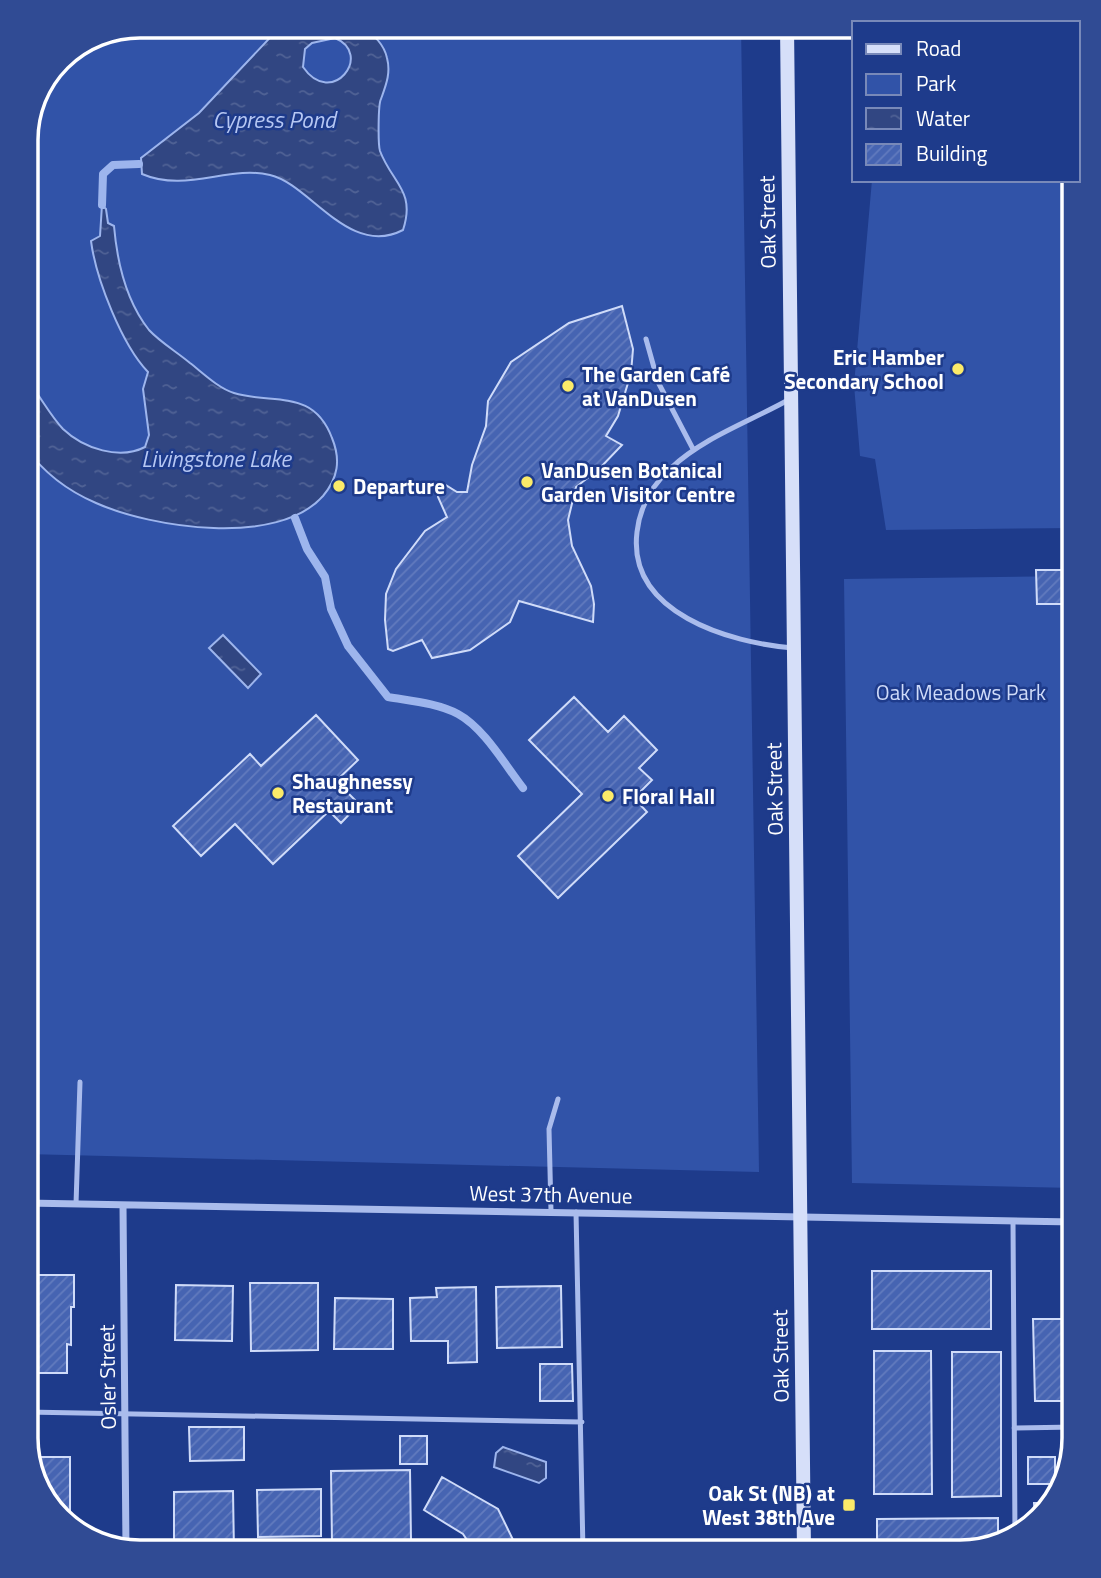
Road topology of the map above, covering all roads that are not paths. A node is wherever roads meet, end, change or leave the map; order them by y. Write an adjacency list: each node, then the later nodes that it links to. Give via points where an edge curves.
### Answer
1 (787, 39): 3 (main road, Oak Street)
2 (646, 339): 4 (lane, via 658,382)
3 (790, 399): 4 (lane); 5 (main road, Oak Street)
4 (694, 450): 5 (lane, via 670,469 640,510 637,560 648,582 671,608 693,622 754,645)
5 (794, 648): 13 (main road, Oak Street)
6 (80, 1082): 9 (lane)
7 (558, 1099): 11 (lane, via 550,1129)
8 (38, 1203): 9 (street, West 37th Avenue)
9 (76, 1204): 10 (street, West 37th Avenue)
10 (123, 1205): 11 (street, West 37th Avenue); 17 (street, Osler Street)
11 (551, 1211): 12 (street, West 37th Avenue)
12 (576, 1212): 13 (street, West 37th Avenue); 18 (lane)
13 (799, 1216): 14 (street, West 37th Avenue); 24 (main road, Oak Street)
14 (1013, 1221): 15 (street, West 37th Avenue); 20 (lane)
15 (1062, 1222)
16 (38, 1412): 17 (lane)
17 (125, 1414): 18 (lane); 22 (street, Osler Street)
18 (582, 1422): 23 (lane)
19 (1062, 1427): 20 (lane)
20 (1014, 1428): 21 (lane)
21 (1015, 1523)
22 (126, 1538)
23 (583, 1540)
24 (804, 1540)

